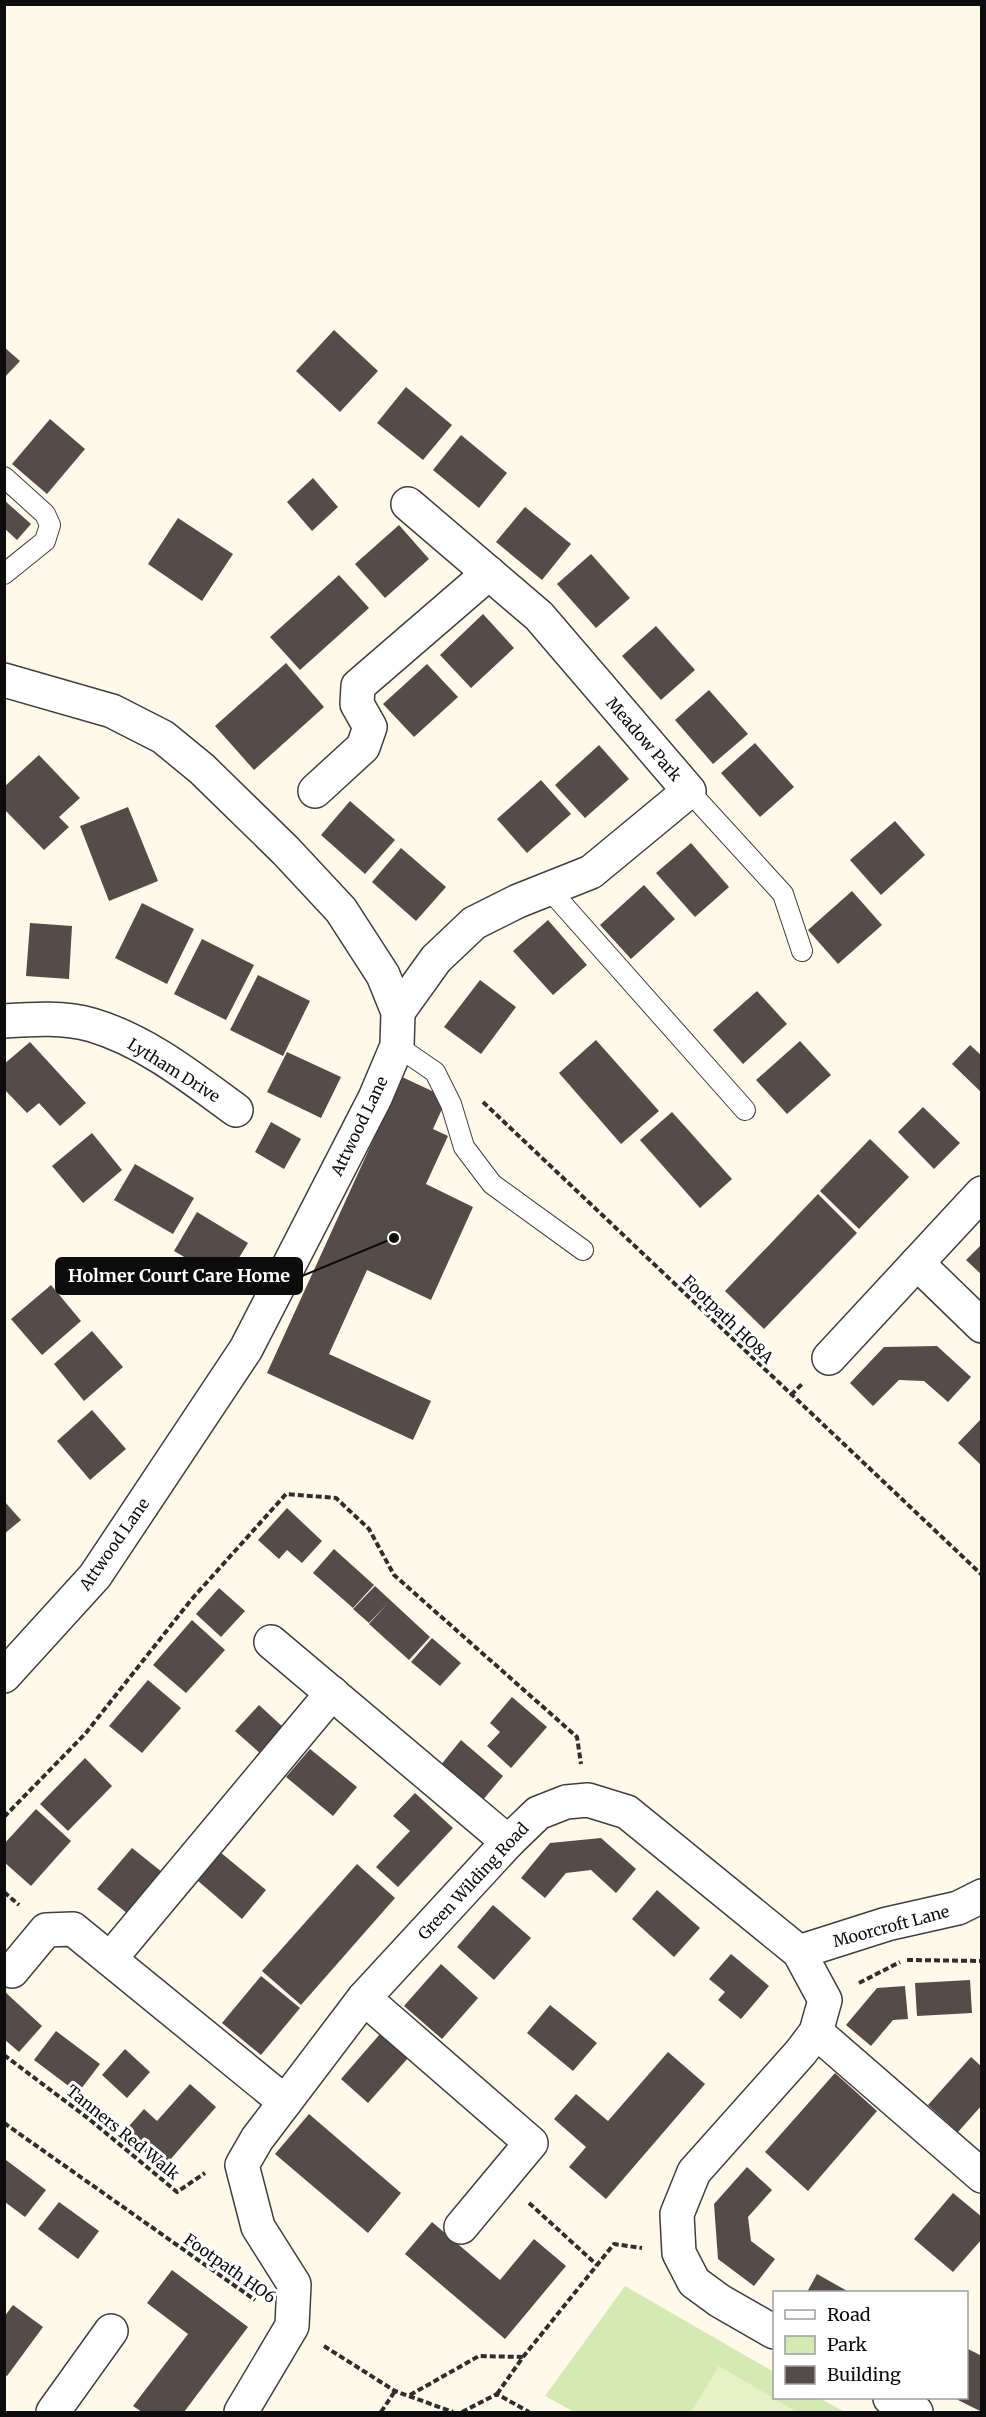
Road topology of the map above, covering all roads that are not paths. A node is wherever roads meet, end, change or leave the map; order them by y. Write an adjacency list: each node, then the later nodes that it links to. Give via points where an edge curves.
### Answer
1 (4, 477): 4 (lane, via 45,514 50,525 45,541)
2 (408, 504): 3 (street, Meadow Park)
3 (489, 573): 6 (street, via 358,686 357,704 370,727 363,747); 7 (street, Meadow Park, via 539,616)
4 (4, 574)
5 (4, 680): 10 (street, Attwood Lane, via 112,711 164,737 202,769 341,910 383,975)
6 (315, 791)
7 (689, 791): 8 (street, Meadow Park, via 591,873); 9 (lane, via 783,894)
8 (549, 889): 10 (street, Meadow Park, via 474,923 436,959); 14 (lane)
9 (802, 951)
10 (398, 1012): 12 (street, Attwood Lane)
11 (4, 1021): 13 (street, Lytham Drive, via 42,1019 92,1025 142,1046)
12 (397, 1046): 16 (lane, via 435,1072 451,1104 464,1147 492,1184); 21 (street, Attwood Lane, via 375,1098 246,1349 95,1576)
13 (236, 1110)
14 (745, 1110)
15 (981, 1193): 17 (street)
16 (583, 1250)
17 (917, 1263): 18 (street); 19 (street)
18 (981, 1326)
19 (830, 1358)
20 (271, 1642): 22 (street)
21 (4, 1676)
22 (332, 1693): 23 (street); 26 (street)
23 (508, 1842): 25 (street, Green Wilding Road, via 537,1813 566,1802 588,1800 627,1812); 28 (street, Green Wilding Road)
24 (981, 1896): 25 (street, Moorcroft Lane, via 958,1908 887,1924)
25 (799, 1952): 29 (street, Green Wilding Road, via 825,2000)
26 (110, 1959): 27 (street, via 73,1929 46,1930); 30 (street)
27 (12, 1971)
28 (364, 1998): 30 (street, Green Wilding Road); 32 (street, via 531,2143)
29 (816, 2032): 31 (street); 34 (street, via 694,2172 677,2214 679,2253 694,2282)
30 (285, 2102): 37 (street, Green Wilding Road, via 242,2164 258,2227 294,2284 292,2326)
31 (981, 2176)
32 (461, 2227)
33 (111, 2331): 36 (street)
34 (773, 2331)
35 (893, 2399): 38 (street)
36 (53, 2412)
37 (241, 2412)
38 (916, 2412)

